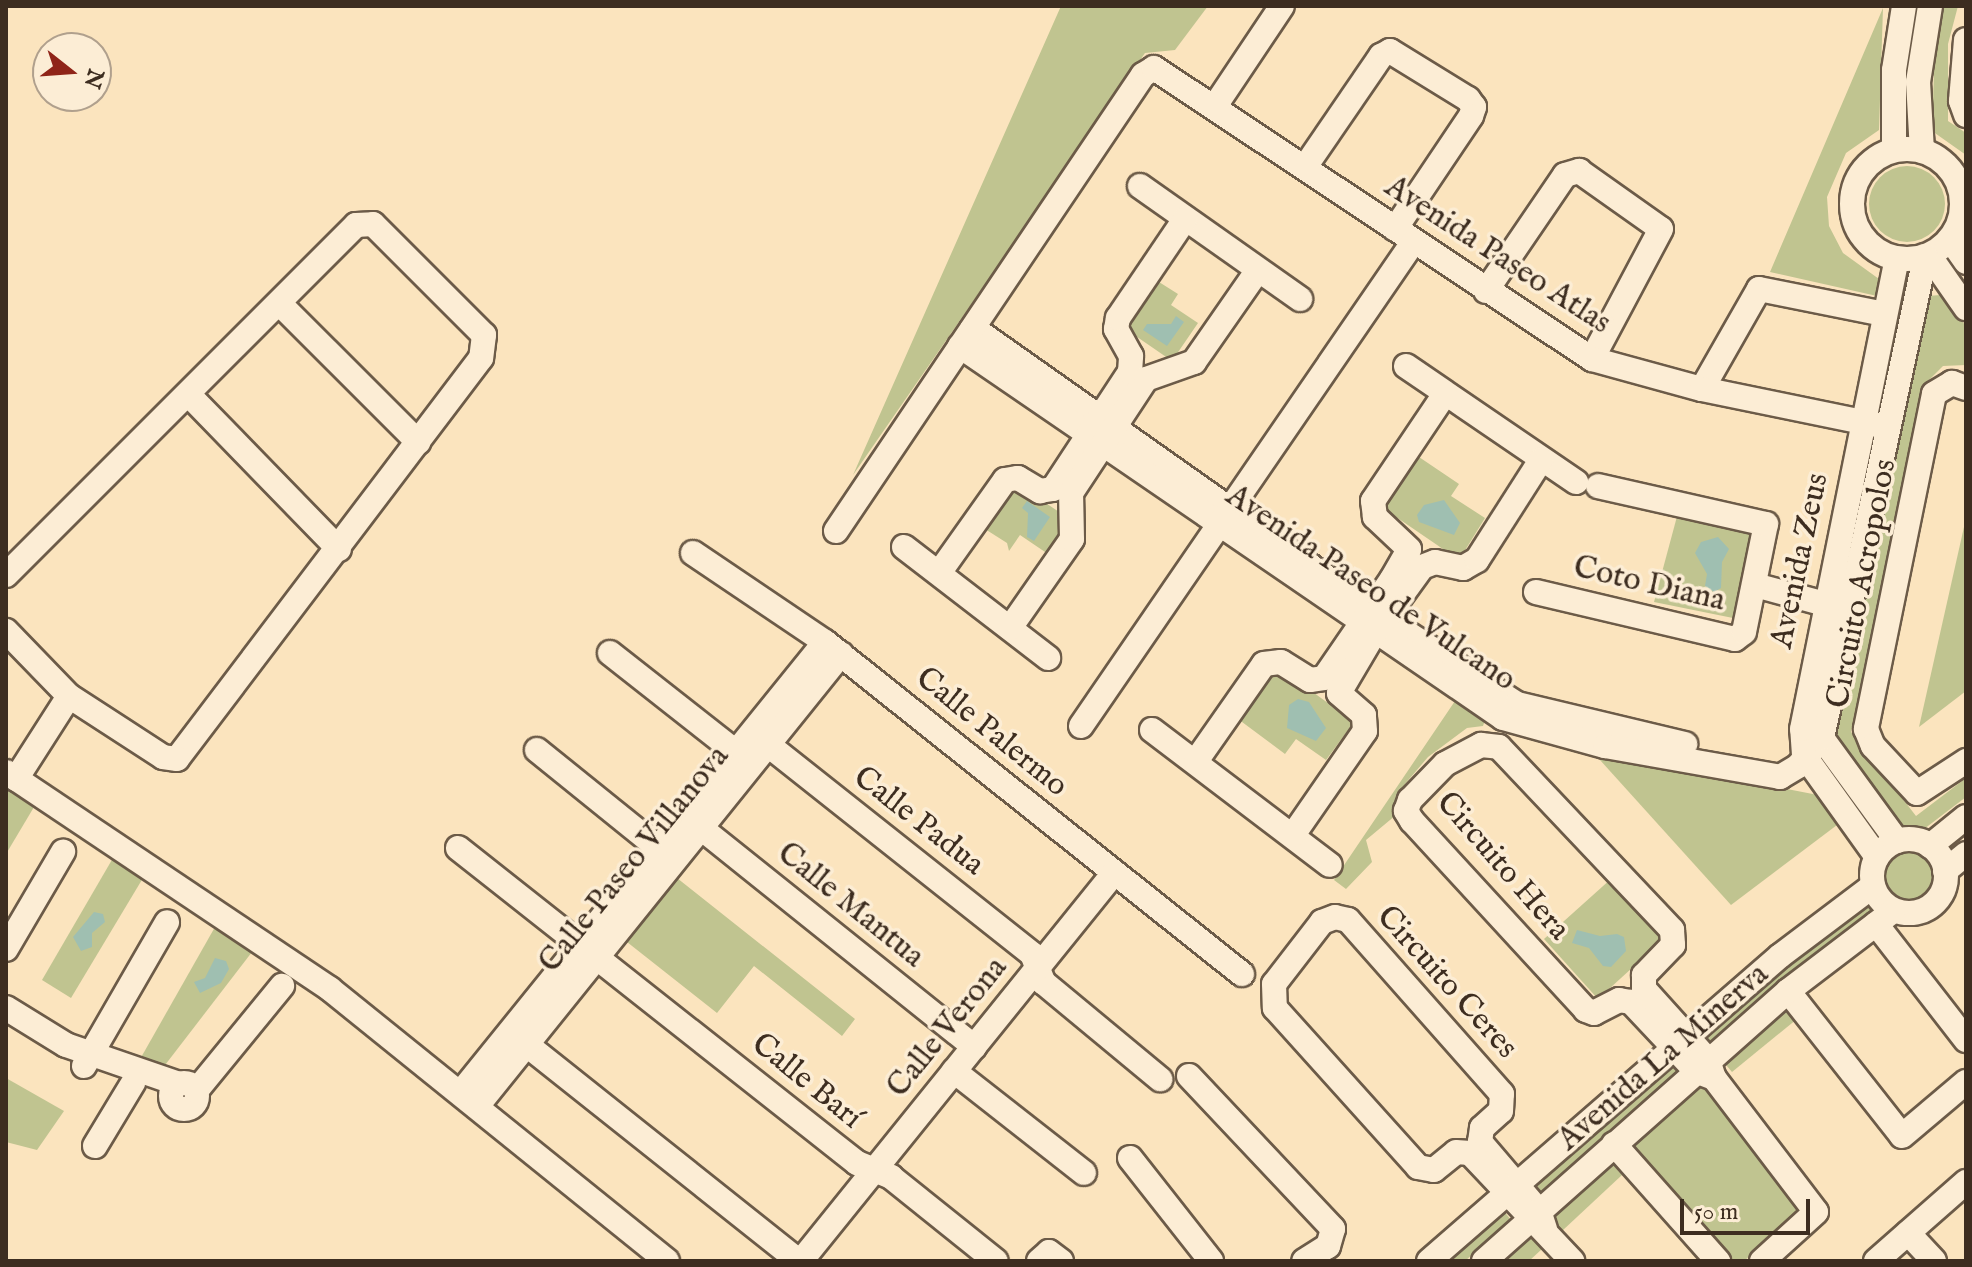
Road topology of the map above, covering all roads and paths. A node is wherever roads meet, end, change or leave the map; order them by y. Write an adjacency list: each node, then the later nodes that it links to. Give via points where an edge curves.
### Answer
1 (1282, 6): 5 (street)
2 (1904, 6): 7 (street, via 1894,70)
3 (1930, 6): 8 (street, via 1918,82)
4 (1966, 40): 6 (street, via 1961,101)
5 (1215, 106): 9 (street, Avenida Paseo Atlas); 24 (street, Avenida Paseo Atlas, via 1154,68 1143,75)
6 (1966, 115)
7 (1894, 150): 8 (street); 16 (street, via 1863,171 1852,206 1865,240)
8 (1922, 151): 11 (street, via 1944,163)
9 (1305, 167): 13 (street, Avenida Paseo Atlas); 13 (street, via 1381,56 1390,51 1468,99 1474,107 1471,116)
10 (1140, 186): 12 (street)
11 (1963, 189): 14 (street, via 1958,226)
12 (1185, 219): 18 (street); 32 (street, via 1118,318 1116,329 1132,364)
13 (1404, 235): 19 (street, Avenida Paseo Atlas); 35 (street)
14 (1950, 239): 15 (street); 17 (street)
15 (1927, 256): 16 (street); 22 (street); 31 (street, Avenida Zeus)
16 (1897, 258): 23 (street, Avenida Zeus)
17 (1966, 262)
18 (1258, 270): 20 (street); 32 (street, via 1194,362 1146,379)
19 (1486, 291): 25 (street, Avenida Paseo Atlas); 25 (street, via 1565,175 1579,171 1661,229)
20 (1300, 299)
21 (279, 303): 30 (street); 33 (street); 33 (street, via 364,222 473,324 486,344 481,358)
22 (1966, 308)
23 (1884, 314): 28 (street, via 1759,289); 31 (street, Avenida Zeus)
24 (967, 337): 32 (street, Avenida Paseo de Vulcano); 36 (street)
25 (1592, 359): 28 (street, Avenida Paseo Atlas)
26 (1406, 366): 29 (street, Coto Diana)
27 (1966, 388): 60 (street, Circuito Acropolos, via 1952,383 1934,394 1866,729 1873,746 1917,793)
28 (1702, 389): 31 (street, Avenida Paseo Atlas)
29 (1445, 394): 34 (street, Coto Diana); 45 (street, via 1373,501 1375,517 1409,549)
30 (189, 395): 38 (street); 41 (street)
31 (1875, 425): 44 (street, Avenida Zeus); 48 (street, Avenida Zeus)
32 (1101, 432): 35 (street, Avenida Paseo de Vulcano); 40 (street, via 1047,493 1018,478 1005,480); 46 (street, via 1071,493 1072,539)
33 (418, 442): 38 (street)
34 (1541, 460): 42 (street, Coto Diana, via 1587,484 1760,521 1766,531); 45 (street, via 1477,560 1463,568 1428,563)
35 (1223, 517): 45 (street, Avenida Paseo de Vulcano); 53 (street)
36 (836, 531)
37 (904, 547): 40 (street)
38 (339, 549): 52 (street, via 177,759 163,757)
39 (693, 553): 49 (street, Calle Palermo)
40 (939, 573): 46 (street)
41 (6, 575)
42 (1756, 577): 43 (street, Coto Diana, via 1744,632 1735,639); 44 (street, Coto Diana)
43 (1536, 592)
44 (1827, 596): 48 (street, Avenida Zeus)
45 (1373, 621): 56 (street, Avenida Paseo de Vulcano, via 1517,704 1607,736 1774,764); 59 (street, via 1318,682 1281,662 1264,664); 64 (street, via 1339,693 1364,715 1365,731)
46 (1010, 628): 51 (street)
47 (6, 631): 52 (street)
48 (1829, 642): 56 (street, Avenida Zeus, via 1803,714)
49 (833, 648): 55 (street, Calle Paseo Villanova); 73 (street, Calle Palermo)
50 (610, 653): 58 (street)
51 (1048, 658)
52 (69, 696): 61 (street)
53 (1081, 726)
54 (1152, 730): 59 (street)
55 (760, 738): 58 (street, Calle Paseo Villanova); 79 (street, Calle Padua, via 1032,954)
56 (1810, 746): 65 (street); 70 (street)
57 (537, 750): 69 (street)
58 (744, 758): 63 (street, Calle Paseo Villanova)
59 (1196, 761): 64 (street)
60 (1966, 761)
61 (11, 776): 97 (street, via 330,989)
62 (1966, 817): 66 (street)
63 (693, 822): 69 (street, Calle Paseo Villanova); 88 (street, Calle Mantua)
64 (1293, 835): 72 (street)
65 (1897, 841): 66 (street); 70 (street)
66 (1930, 846): 71 (street)
67 (458, 848): 78 (street, Calle Barí)
68 (63, 852): 77 (street)
69 (667, 855): 78 (street, Calle Paseo Villanova)
70 (1877, 857): 74 (street)
71 (1960, 862): 75 (street, via 1931,906)
72 (1330, 865)
73 (1114, 873): 79 (street, Calle Verona); 80 (street, Calle Palermo)
74 (1873, 886): 75 (street); 87 (street)
75 (1885, 917): 82 (street, Avenida La Minerva); 86 (street)
76 (167, 922): 89 (street)
77 (6, 949)
78 (590, 950): 85 (street, Calle Paseo Villanova); 101 (street, Calle Barí, via 857,1163)
79 (1040, 967): 88 (street, Calle Verona); 93 (street, Calle Padua, via 1044,983)
80 (1242, 974)
81 (282, 986): 96 (street)
82 (1788, 991): 90 (street, Avenida La Minerva); 94 (street, via 1902,1136)
83 (6, 1008): 89 (street)
84 (6, 1025): 89 (street, via 40,1048)
85 (519, 1039): 97 (street, Calle Paseo Villanova); 108 (street)
86 (1966, 1040)
87 (1680, 1041): 87 (street, Circuito Hera, via 1642,982 1673,945 1672,930 1499,747 1481,745 1445,764 1410,800 1406,811 1412,821 1586,1010 1594,1013 1625,999); 90 (street, Circuito Hera); 104 (street)
88 (974, 1047): 91 (street, Calle Verona)
89 (88, 1060): 95 (street); 96 (street)
90 (1706, 1070): 98 (street, Avenida La Minerva); 118 (street, Circuito Hera, via 1816,1212)
91 (954, 1071): 101 (street, Calle Verona); 102 (street)
92 (1189, 1076): 113 (street, via 1333,1229 1328,1246)
93 (1160, 1079)
94 (1966, 1082)
95 (133, 1083): 96 (street); 99 (street)
96 (182, 1091)
97 (470, 1098): 107 (street)
98 (1614, 1144): 105 (street, Avenida La Minerva); 117 (street)
99 (95, 1146)
100 (1130, 1158): 112 (street)
101 (874, 1170): 108 (street, Calle Verona); 109 (street, Calle Barí, via 891,1177)
102 (1084, 1173)
103 (1966, 1182): 106 (street)
104 (1511, 1190): 104 (street, Circuito Ceres, via 1480,1142 1482,1128 1501,1111 1502,1094 1348,920 1322,922 1274,984 1275,1008 1418,1167 1434,1170 1463,1150); 105 (street); 114 (street)
105 (1538, 1220): 115 (street, Avenida La Minerva); 116 (street)
106 (1908, 1233): 119 (street); 120 (street)
107 (667, 1261)
108 (800, 1261)
109 (996, 1261)
110 (1039, 1261): 111 (street, via 1049,1252)
111 (1061, 1261)
112 (1211, 1261)
113 (1304, 1261)
114 (1429, 1261)
115 (1484, 1261)
116 (1572, 1261)
117 (1718, 1261)
118 (1762, 1261)
119 (1876, 1261)
120 (1934, 1261)

